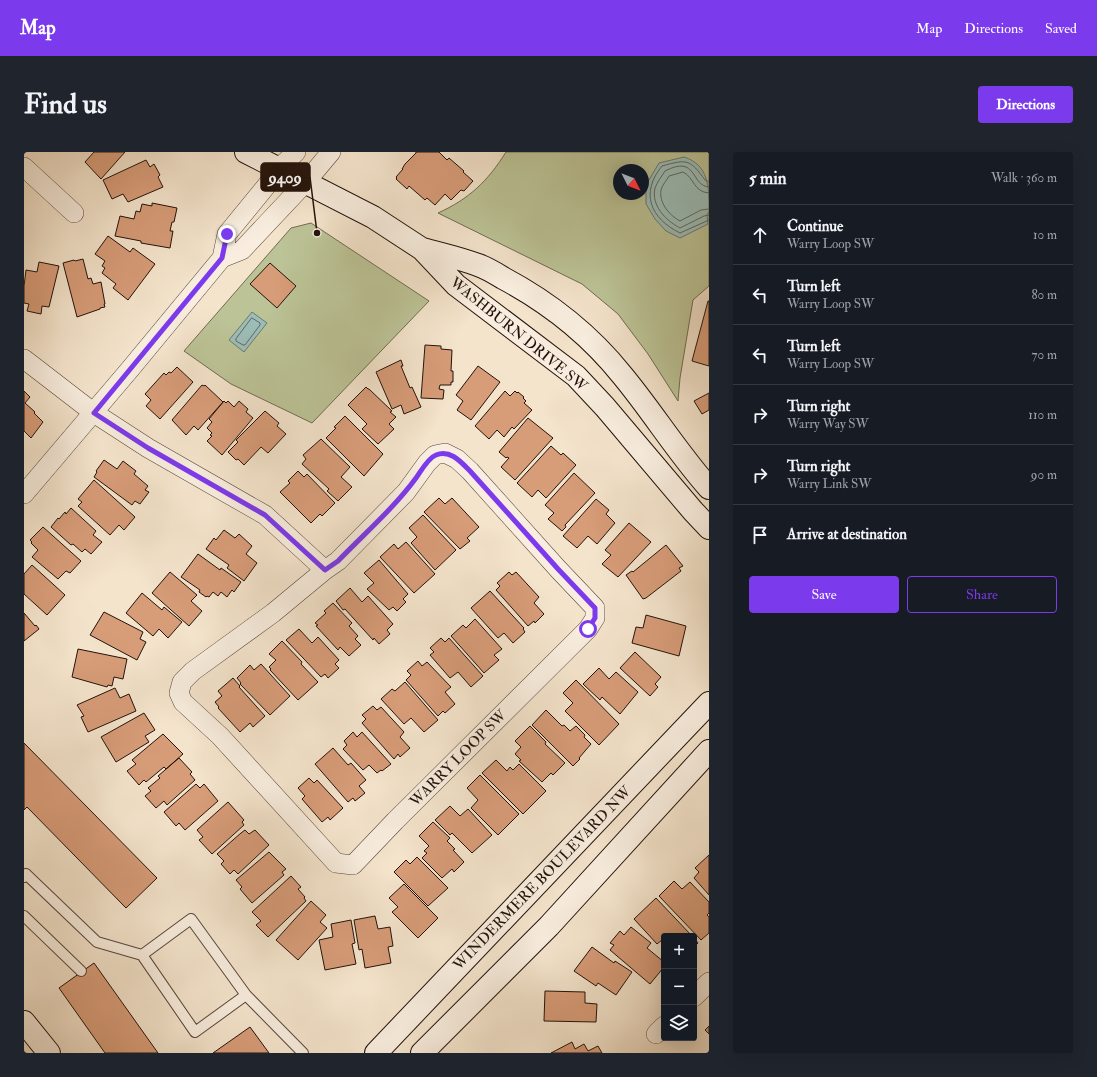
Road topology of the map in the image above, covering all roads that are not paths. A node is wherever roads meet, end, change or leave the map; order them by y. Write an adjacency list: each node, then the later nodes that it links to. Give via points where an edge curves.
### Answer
1 (246, 152): 5 (street, WASHBURN DRIVE SW)
2 (296, 152): 5 (street)
3 (331, 152): 6 (street)
4 (24, 167): 7 (street)
5 (279, 168): 6 (street, WASHBURN DRIVE SW); 9 (street, via 227,234)
6 (305, 183): 8 (street, WASHBURN DRIVE SW, via 373,217); 9 (street, via 242,250)
7 (74, 214)
8 (422, 249): 12 (street, WASHBURN DRIVE SW, via 479,265 540,300 566,320 622,374); 14 (street, WASHBURN DRIVE SW, via 456,285 576,376)
9 (222, 258): 11 (street)
10 (24, 358): 11 (street)
11 (94, 413): 13 (street); 15 (street, via 148,448 265,515)
12 (709, 488)
13 (24, 494)
14 (709, 528)
15 (325, 570): 15 (street, WARRY LOOP SW, via 338,561 406,492 435,455 445,453 457,459 470,471 595,608 595,618 588,629 353,865 336,863 220,736 183,702 179,693 182,682 193,671 273,613)
16 (709, 703): 28 (street, WINDERMERE BOULEVARD NW)
17 (709, 751): 29 (street, via 549,926)
18 (24, 877): 20 (lane, via 26,874 97,942)
19 (24, 916): 21 (lane)
20 (142, 955): 24 (lane, via 191,919); 24 (lane, via 195,1032)
21 (81, 971)
22 (709, 982): 23 (street)
23 (697, 994)
24 (246, 995): 27 (lane)
25 (24, 1022): 26 (street)
26 (49, 1053)
27 (303, 1053)
28 (376, 1053)
29 (422, 1053)

